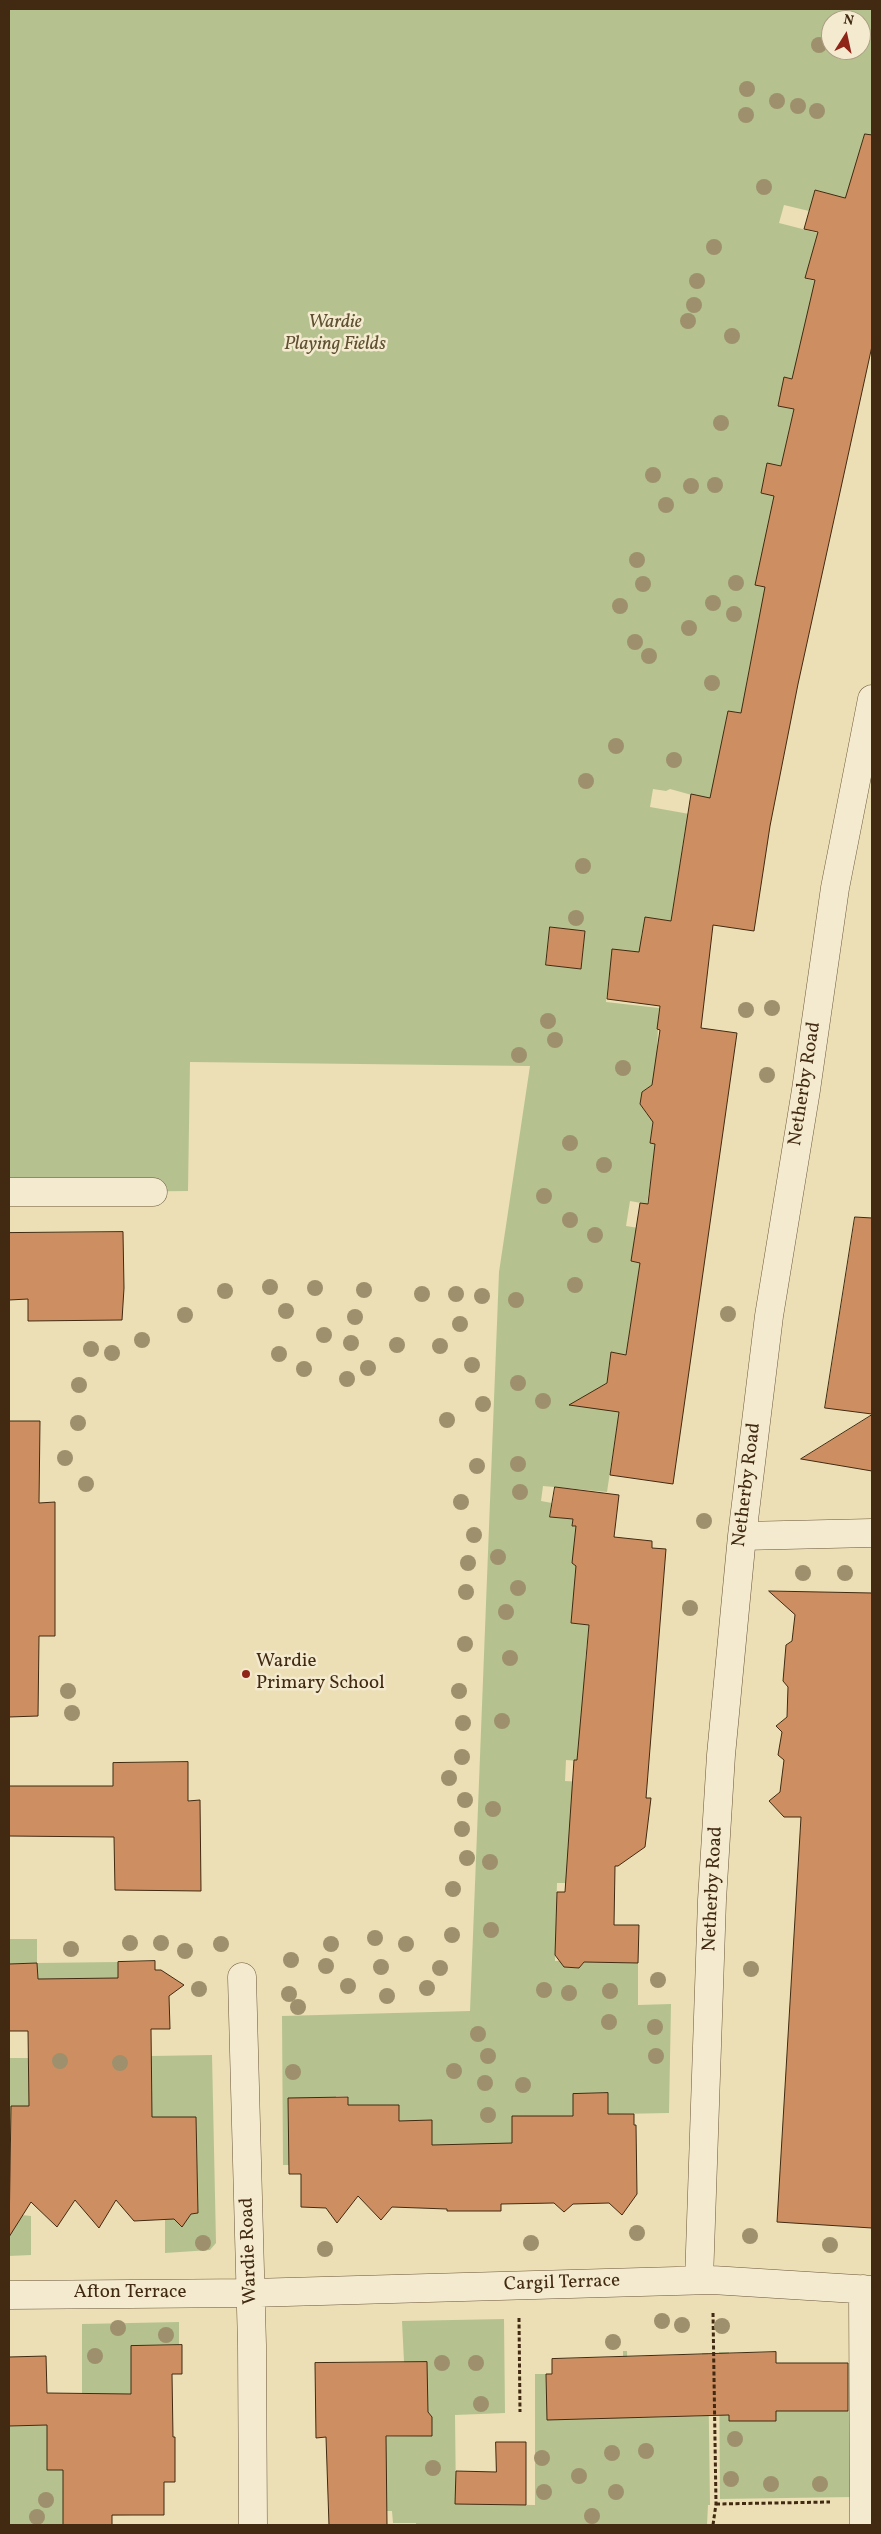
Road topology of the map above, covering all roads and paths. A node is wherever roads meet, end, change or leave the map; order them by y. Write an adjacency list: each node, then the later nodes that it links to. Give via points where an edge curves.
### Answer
1 (872, 698): 5 (street, Netherby Road, via 835,888 769,1316)
2 (9, 1192): 3 (street)
3 (153, 1192)
4 (872, 1533): 5 (street)
5 (742, 1536): 7 (street, Netherby Road, via 721,1755 712,1900)
6 (242, 1977): 10 (street, Wardie Road)
7 (705, 2280): 8 (street, Cargil Terrace); 9 (street, Cargil Terrace); 14 (path)
8 (518, 2285): 10 (street, Cargil Terrace); 12 (path)
9 (868, 2290): 17 (street)
10 (251, 2293): 11 (street, Afton Terrace); 15 (street, Wardie Road)
11 (9, 2295)
12 (520, 2412)
13 (838, 2502): 14 (path)
14 (716, 2504): 16 (path)
15 (253, 2525)
16 (713, 2525)
17 (864, 2525)

